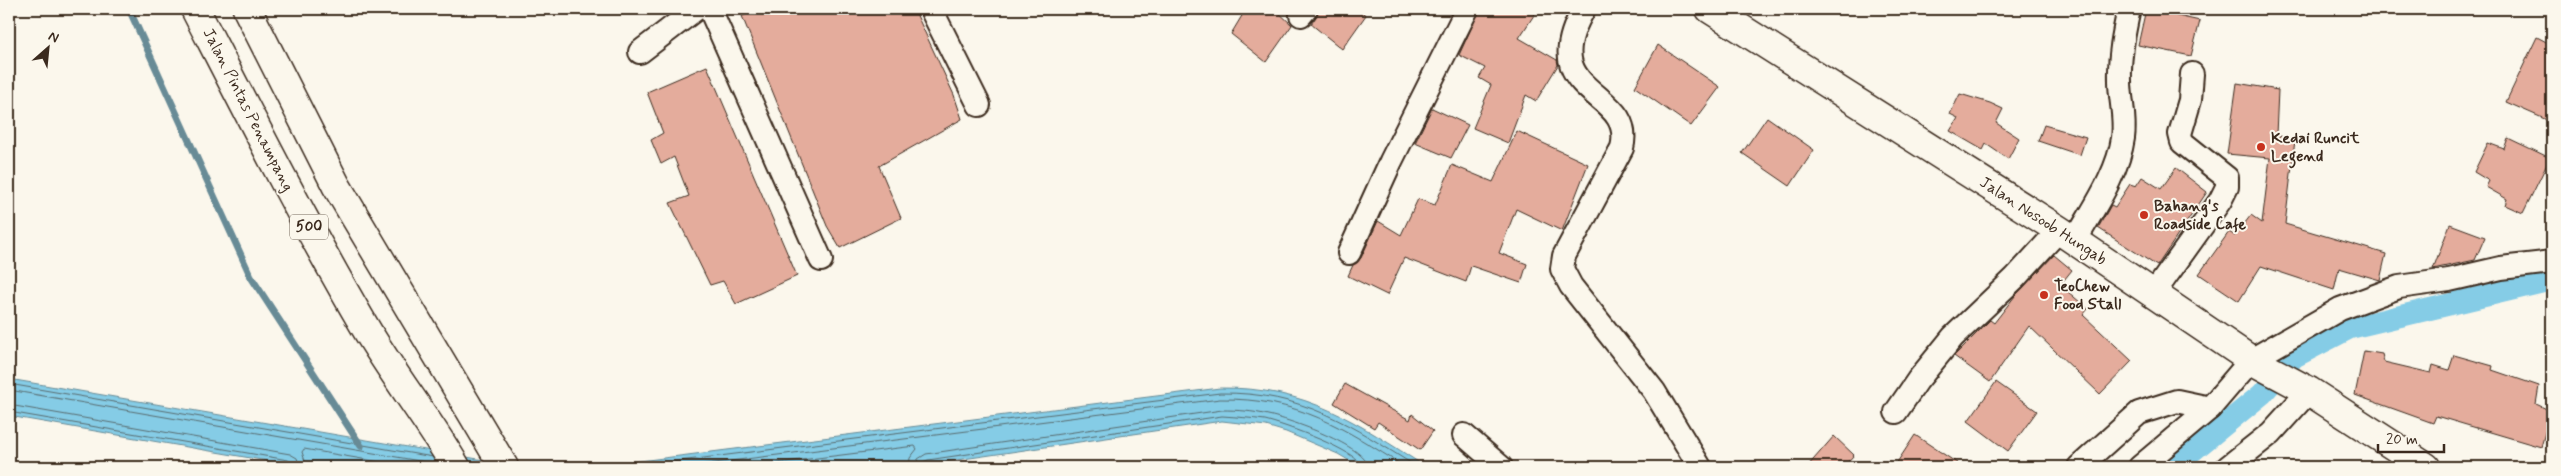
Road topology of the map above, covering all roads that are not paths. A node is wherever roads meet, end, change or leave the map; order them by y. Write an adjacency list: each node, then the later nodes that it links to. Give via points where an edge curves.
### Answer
1 (195, 9): 23 (main road, Jalan Pintas Penampang / 500, via 281,176 364,326)
2 (247, 9): 24 (main road, 500, via 336,186)
3 (696, 9): 10 (street)
4 (710, 9): 15 (street)
5 (931, 9): 12 (street)
6 (1467, 9): 14 (street, via 1394,153)
7 (1584, 9): 26 (street, via 1570,39 1569,60 1573,72 1620,120 1626,134 1622,148 1564,256 1562,269 1571,286 1654,391)
8 (1710, 9): 13 (main road, Jalan Nosoob Hungab)
9 (2128, 9): 13 (street, via 2120,81 2124,137 2119,156 2101,195)
10 (640, 52)
11 (2192, 74): 17 (street, via 2190,100 2180,134 2182,142 2227,178 2227,187)
12 (979, 105)
13 (2067, 236): 17 (main road, Jalan Nosoob Hungab); 21 (street, via 2015,278 1954,337)
14 (1349, 253)
15 (820, 260)
16 (2552, 262): 18 (street, via 2399,287 2340,309)
17 (2154, 293): 18 (main road, Jalan Nosoob Hungab)
18 (2260, 364): 19 (main road, Jalan Nosoob Hungab); 20 (street)
19 (2305, 389): 29 (street, via 2271,433); 30 (main road, Jalan Nosoob Hungab)
20 (2210, 408): 27 (street, via 2177,401 2139,413); 28 (street)
21 (1896, 412)
22 (1464, 435): 25 (street)
23 (456, 467)
24 (504, 467)
25 (1501, 467)
26 (1700, 467)
27 (2079, 467)
28 (2140, 467)
29 (2228, 467)
30 (2423, 467)

